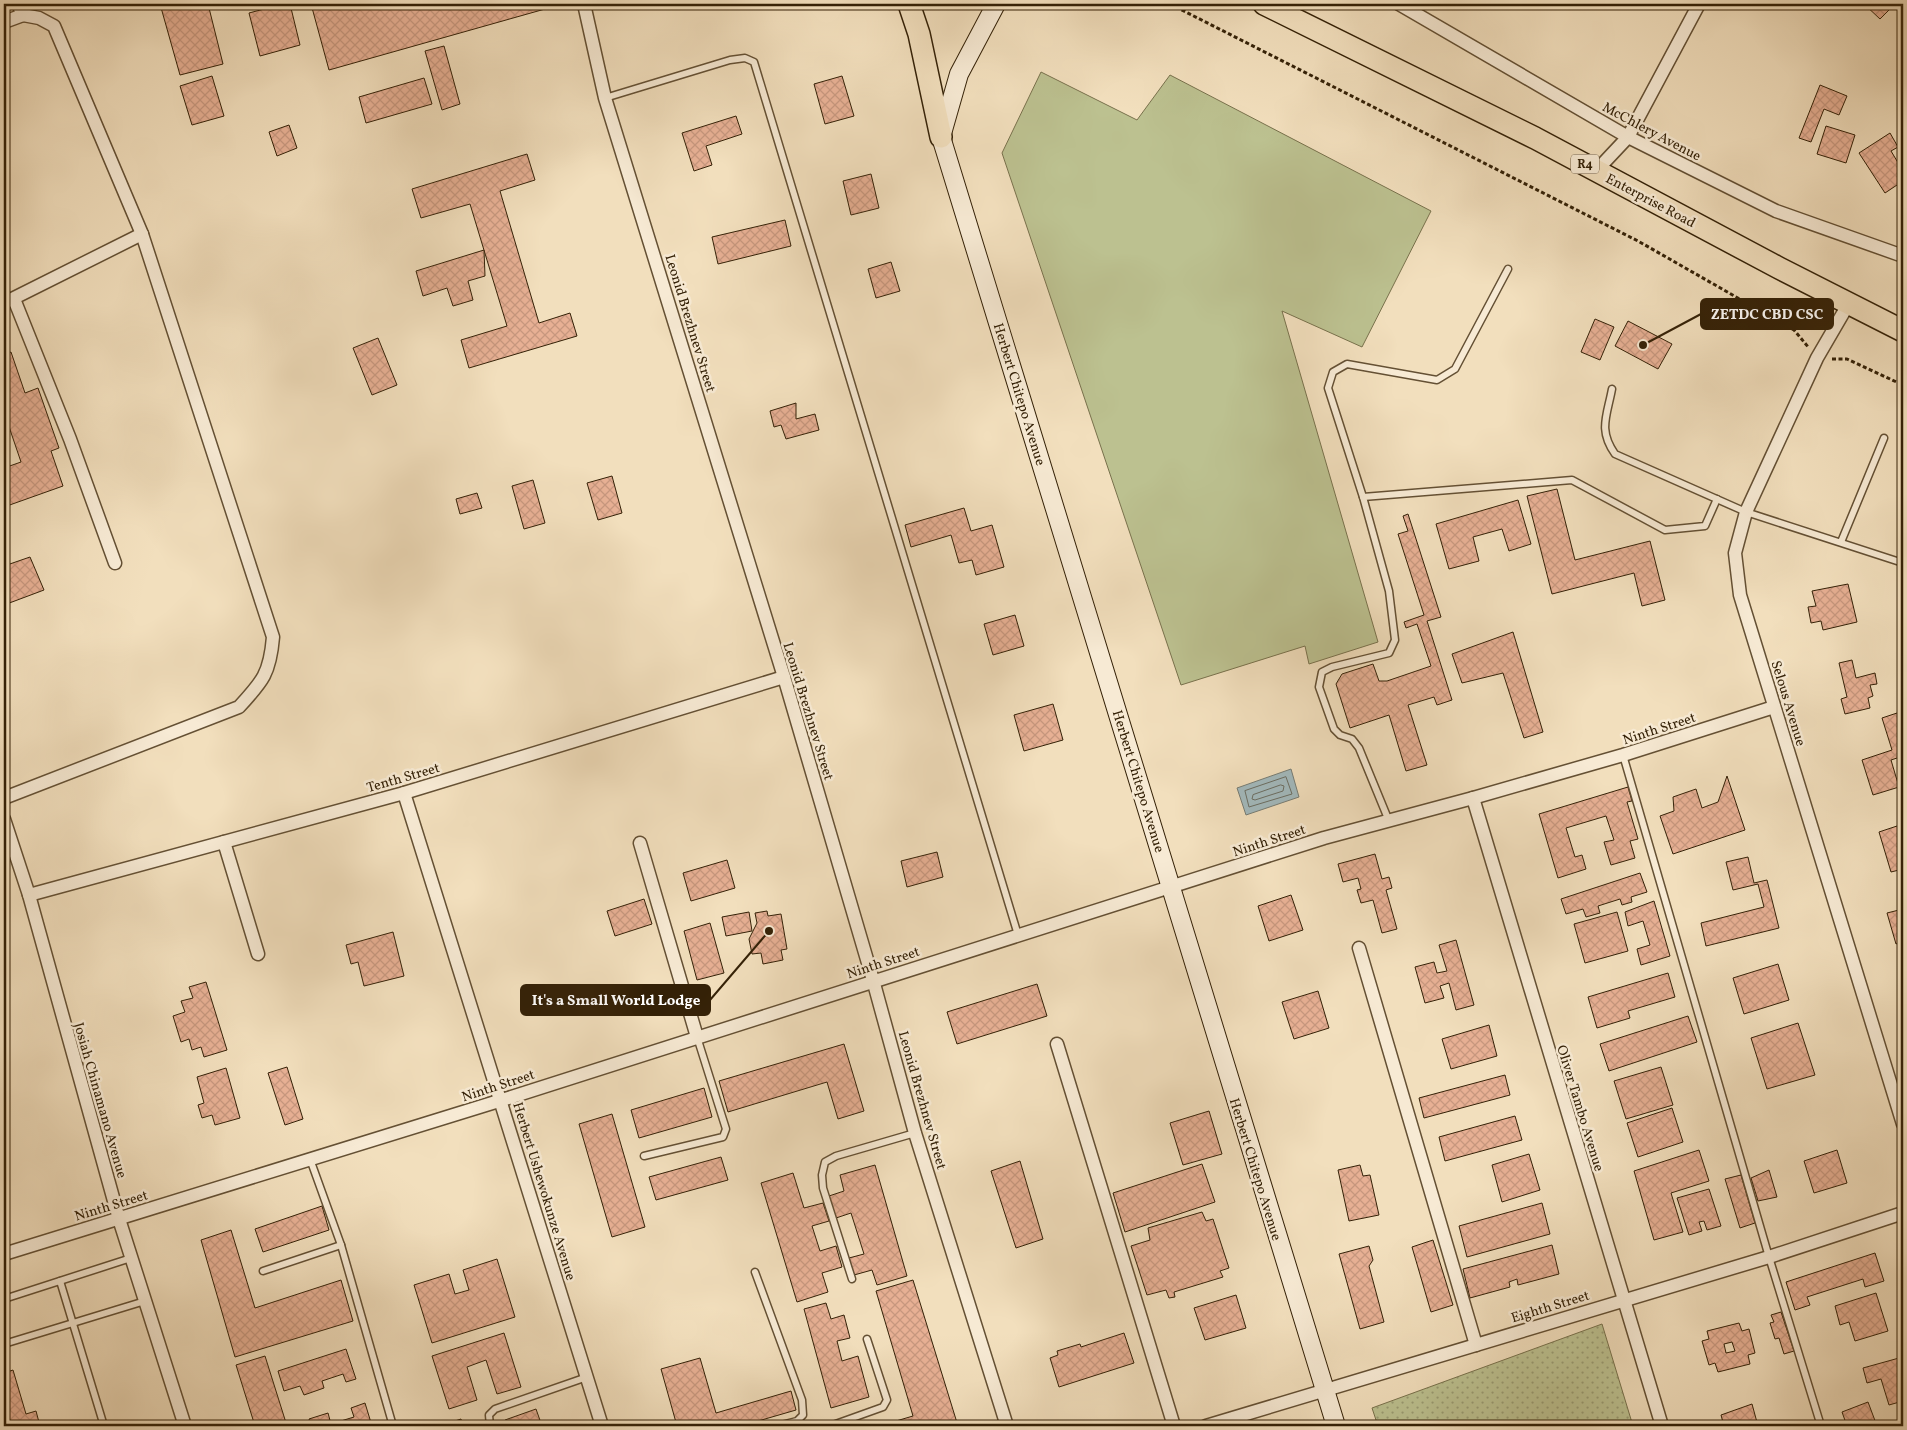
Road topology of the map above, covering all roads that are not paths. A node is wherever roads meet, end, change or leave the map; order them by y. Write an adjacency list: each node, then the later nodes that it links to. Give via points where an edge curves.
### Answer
1 (584, 4): 9 (street, Leonid Brezhnev Street)
2 (909, 4): 10 (highway)
3 (996, 4): 10 (main road, via 959,74)
4 (1264, 4): 12 (highway, Enterprise Road / R4)
5 (1400, 4): 11 (street, McChlery Avenue)
6 (1699, 4): 11 (street)
7 (20, 9): 8 (street); 13 (street, via 54,26)
8 (4, 22)
9 (605, 98): 27 (street, Leonid Brezhnev Street); 39 (lane, via 730,60 745,58 754,62)
10 (942, 137): 37 (main road, Herbert Chitepo Avenue)
11 (1628, 137): 12 (street); 14 (street, McChlery Avenue, via 1776,212)
12 (1596, 170): 17 (highway, Enterprise Road / R4)
13 (142, 234): 16 (street); 31 (street, via 272,637 270,661 262,682 239,707)
14 (1903, 256)
15 (1508, 269): 21 (lane, via 1455,370 1437,380 1347,364 1332,372 1328,388)
16 (9, 301): 25 (street, via 70,439)
17 (1849, 303): 18 (highway, Enterprise Road / R4); 23 (street, Selous Avenue, via 1819,354)
18 (1903, 331)
19 (1612, 389): 22 (lane, via 1604,432 1615,454)
20 (1884, 438): 24 (lane)
21 (1363, 497): 22 (lane, via 1572,480 1665,530 1705,526); 34 (lane, via 1389,591 1395,640 1389,653 1332,666 1322,672 1319,687 1334,729 1352,739 1359,748)
22 (1717, 499): 23 (lane)
23 (1746, 512): 24 (lane); 28 (street, Selous Avenue, via 1735,553 1740,595)
24 (1841, 542): 26 (lane)
25 (115, 563)
26 (1903, 563)
27 (784, 676): 30 (street, Tenth Street); 42 (street, Leonid Brezhnev Street)
28 (1774, 707): 29 (street, Ninth Street); 46 (street, Selous Avenue)
29 (1623, 755): 32 (street, Ninth Street); 54 (lane)
30 (404, 793): 35 (street, Tenth Street); 45 (street, Herbert Ushewokunze Avenue)
31 (4, 798)
32 (1473, 798): 34 (street, Ninth Street); 61 (street, Oliver Tambo Avenue)
33 (4, 819): 38 (street, Josiah Chinamano Avenue)
34 (1389, 820): 37 (street, Ninth Street)
35 (224, 842): 38 (street, Tenth Street); 41 (street)
36 (640, 843): 43 (street)
37 (1171, 887): 39 (street, Ninth Street); 68 (main road, Herbert Chitepo Avenue)
38 (29, 895): 51 (street, Josiah Chinamano Avenue)
39 (1018, 934): 42 (street, Ninth Street)
40 (1359, 948): 66 (street)
41 (258, 954)
42 (873, 980): 43 (street, Ninth Street); 47 (street, Leonid Brezhnev Street)
43 (697, 1037): 45 (street, Ninth Street); 48 (lane, via 726,1129 723,1137)
44 (1057, 1044): 77 (street)
45 (502, 1100): 49 (street, Ninth Street); 67 (street, Herbert Ushewokunze Avenue)
46 (1903, 1124)
47 (915, 1133): 58 (lane, via 825,1162 822,1188); 76 (street, Leonid Brezhnev Street)
48 (644, 1156)
49 (310, 1159): 51 (street, Ninth Street); 52 (lane)
50 (1903, 1213): 54 (street, Eighth Street)
51 (119, 1219): 53 (street, Ninth Street); 55 (street, Josiah Chinamano Avenue)
52 (341, 1245): 56 (lane); 71 (lane)
53 (4, 1254)
54 (1769, 1257): 61 (street, Eighth Street); 81 (lane)
55 (131, 1258): 59 (lane); 62 (street, Josiah Chinamano Avenue)
56 (263, 1271)
57 (756, 1272): 74 (lane, via 802,1400 803,1414 797,1421)
58 (852, 1279)
59 (60, 1281): 60 (lane); 63 (lane)
60 (4, 1299)
61 (1622, 1299): 66 (street, Eighth Street); 80 (street, Oliver Tambo Avenue)
62 (145, 1301): 63 (lane); 70 (street, Josiah Chinamano Avenue)
63 (74, 1323): 65 (lane); 69 (lane)
64 (867, 1339): 75 (lane, via 887,1400 883,1407)
65 (4, 1344)
66 (1476, 1345): 68 (street, Eighth Street)
67 (587, 1377): 72 (lane, via 495,1409 489,1415); 73 (street, Herbert Ushewokunze Avenue)
68 (1326, 1392): 78 (street, Eighth Street); 79 (main road, Herbert Chitepo Avenue)
69 (104, 1426)
70 (185, 1426)
71 (393, 1426)
72 (490, 1426)
73 (602, 1426)
74 (777, 1426)
75 (830, 1426)
76 (1007, 1426)
77 (1174, 1426)
78 (1206, 1426)
79 (1336, 1426)
80 (1662, 1426)
81 (1821, 1426)

